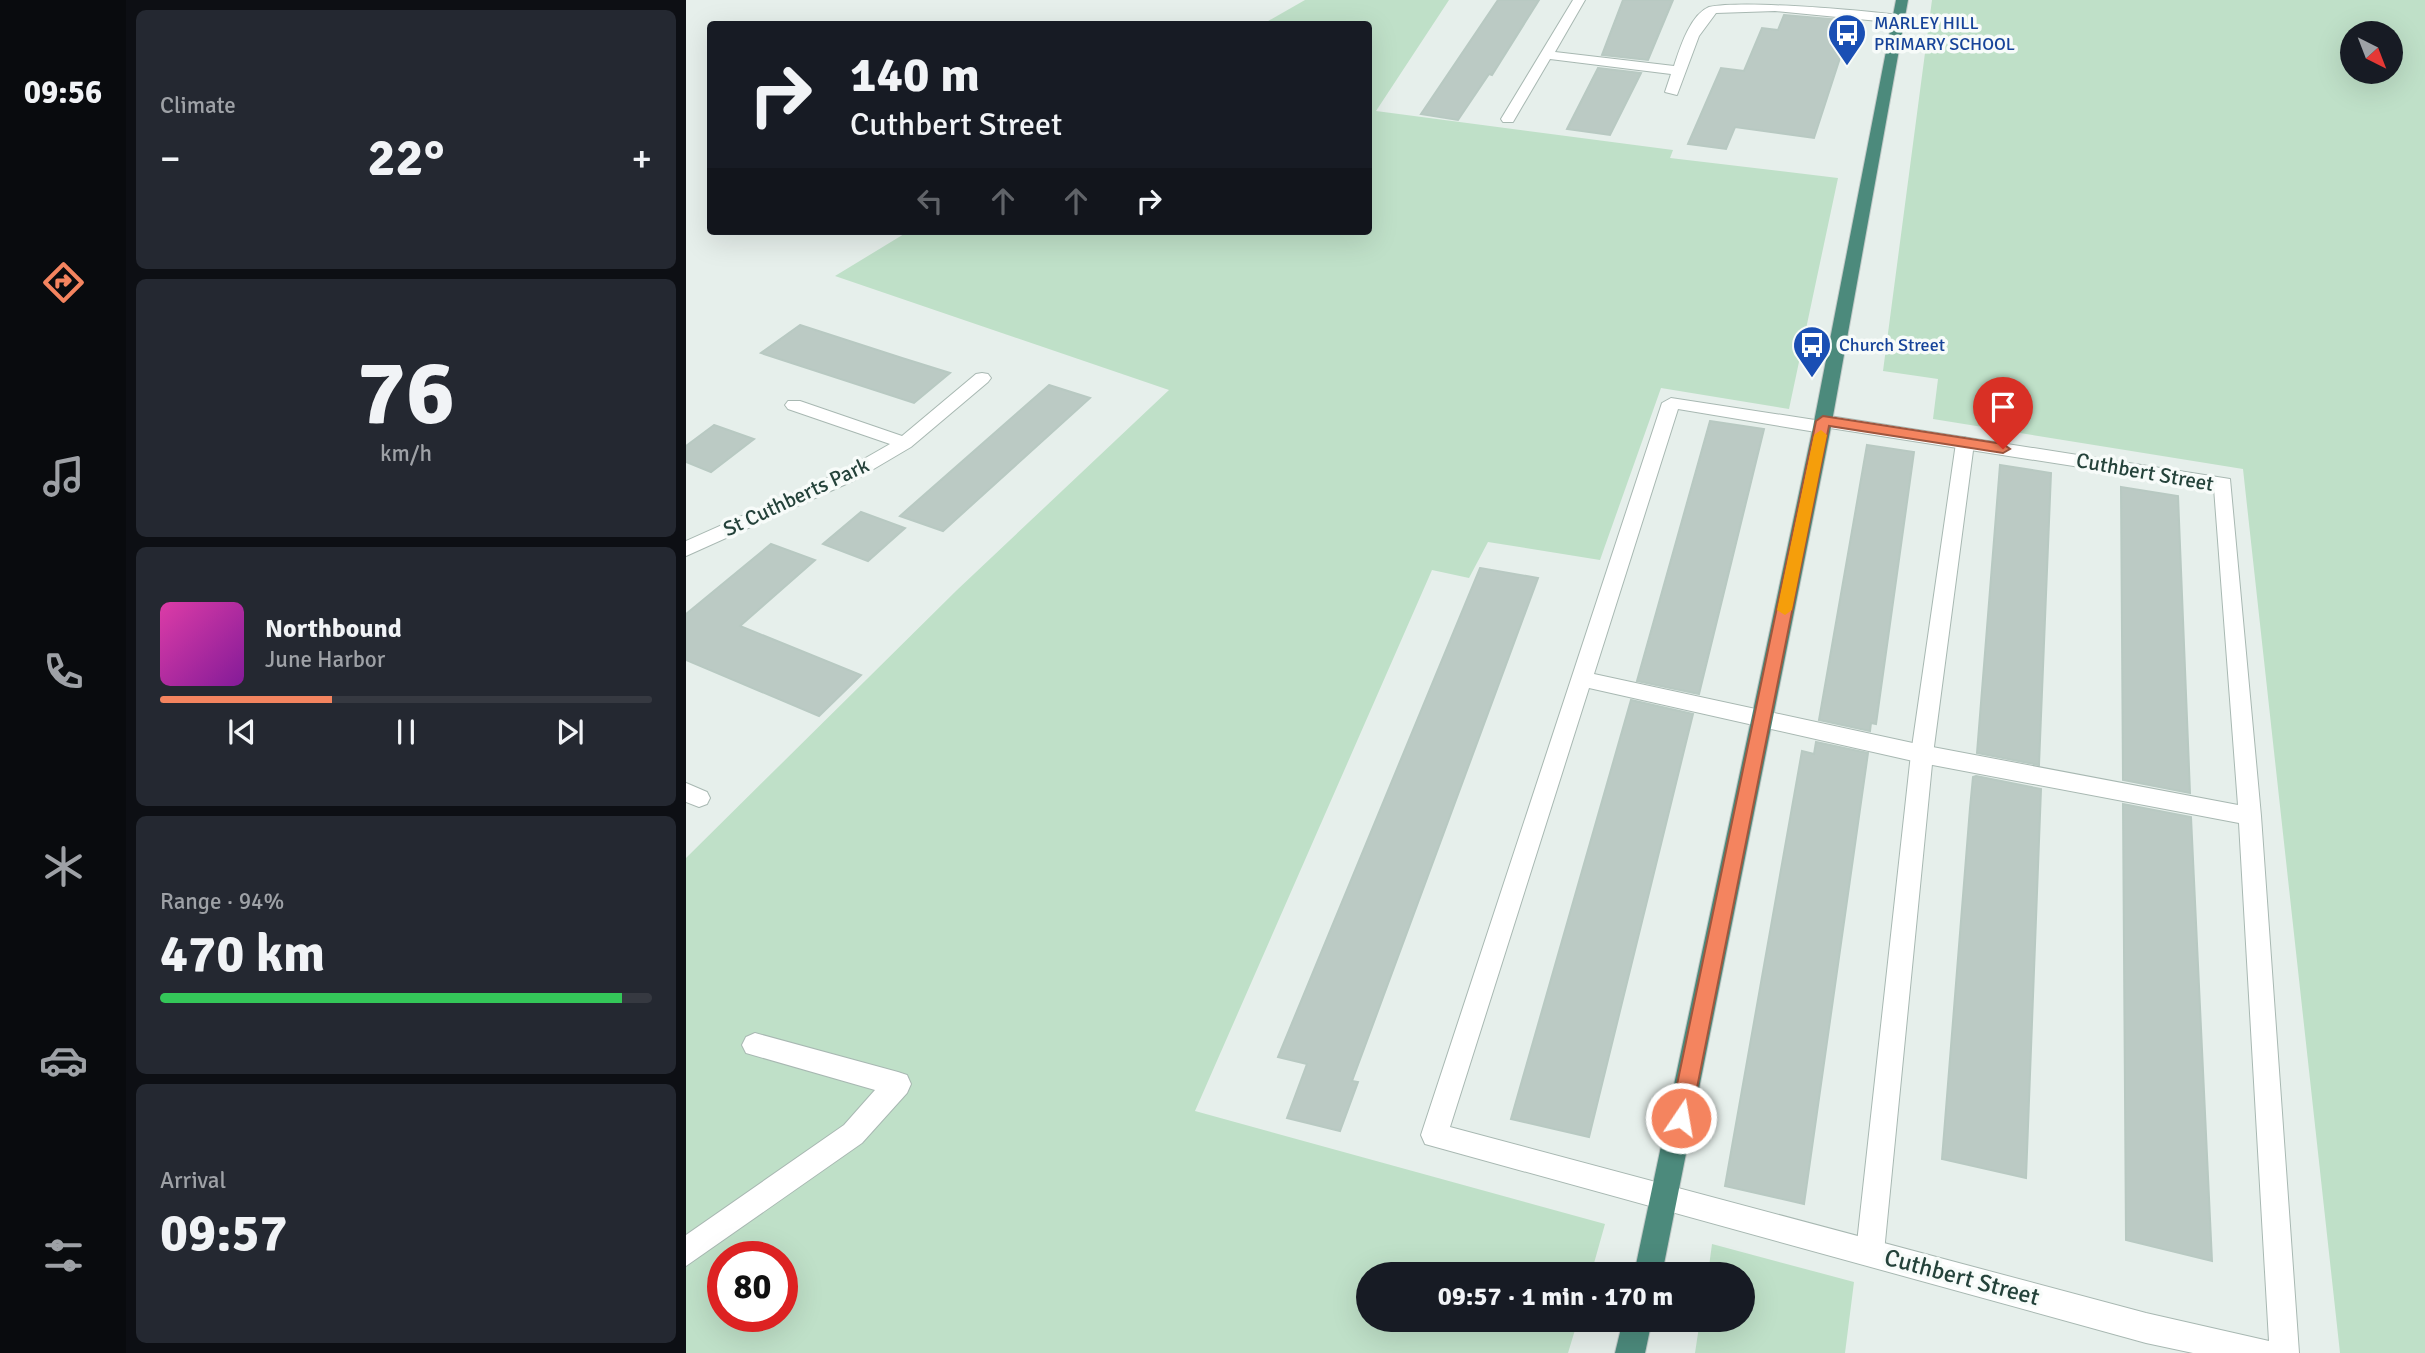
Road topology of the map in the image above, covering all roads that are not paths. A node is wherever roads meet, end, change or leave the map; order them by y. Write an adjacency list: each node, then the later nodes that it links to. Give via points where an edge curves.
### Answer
1 (1579, 0): 3 (street)
2 (1900, 9): 4 (street, via 1765,0 1727,4 1712,10 1698,25); 9 (highway)
3 (1548, 55): 4 (street); 6 (street)
4 (1682, 64): 5 (street)
5 (1672, 92)
6 (1508, 119)
7 (982, 378): 10 (street, St Cuthberts Park)
8 (794, 405): 10 (street, St Cuthberts Park)
9 (1823, 424): 11 (street, Cuthbert Street); 13 (street, Cuthbert Street, via 1671,403); 14 (highway)
10 (905, 443): 12 (street, St Cuthberts Park, via 848,476)
11 (1965, 443): 15 (street); 16 (street, Cuthbert Street, via 2223,483)
12 (686, 549)
13 (1583, 679): 14 (street); 18 (street, Cuthbert Street, via 1434,1135)
14 (1762, 720): 15 (street); 18 (highway)
15 (1922, 754): 16 (street); 20 (street)
16 (2249, 816): 25 (street, Cuthbert Street)
17 (755, 1045): 19 (street, via 898,1084 853,1134)
18 (1664, 1198): 20 (street, Cuthbert Street); 21 (highway)
19 (686, 1252)
20 (1870, 1252): 24 (street, Cuthbert Street, via 2146,1328)
21 (1651, 1262)
22 (1635, 1332): 23 (highway)
23 (1630, 1353)
24 (2261, 1353)
25 (2284, 1353)

